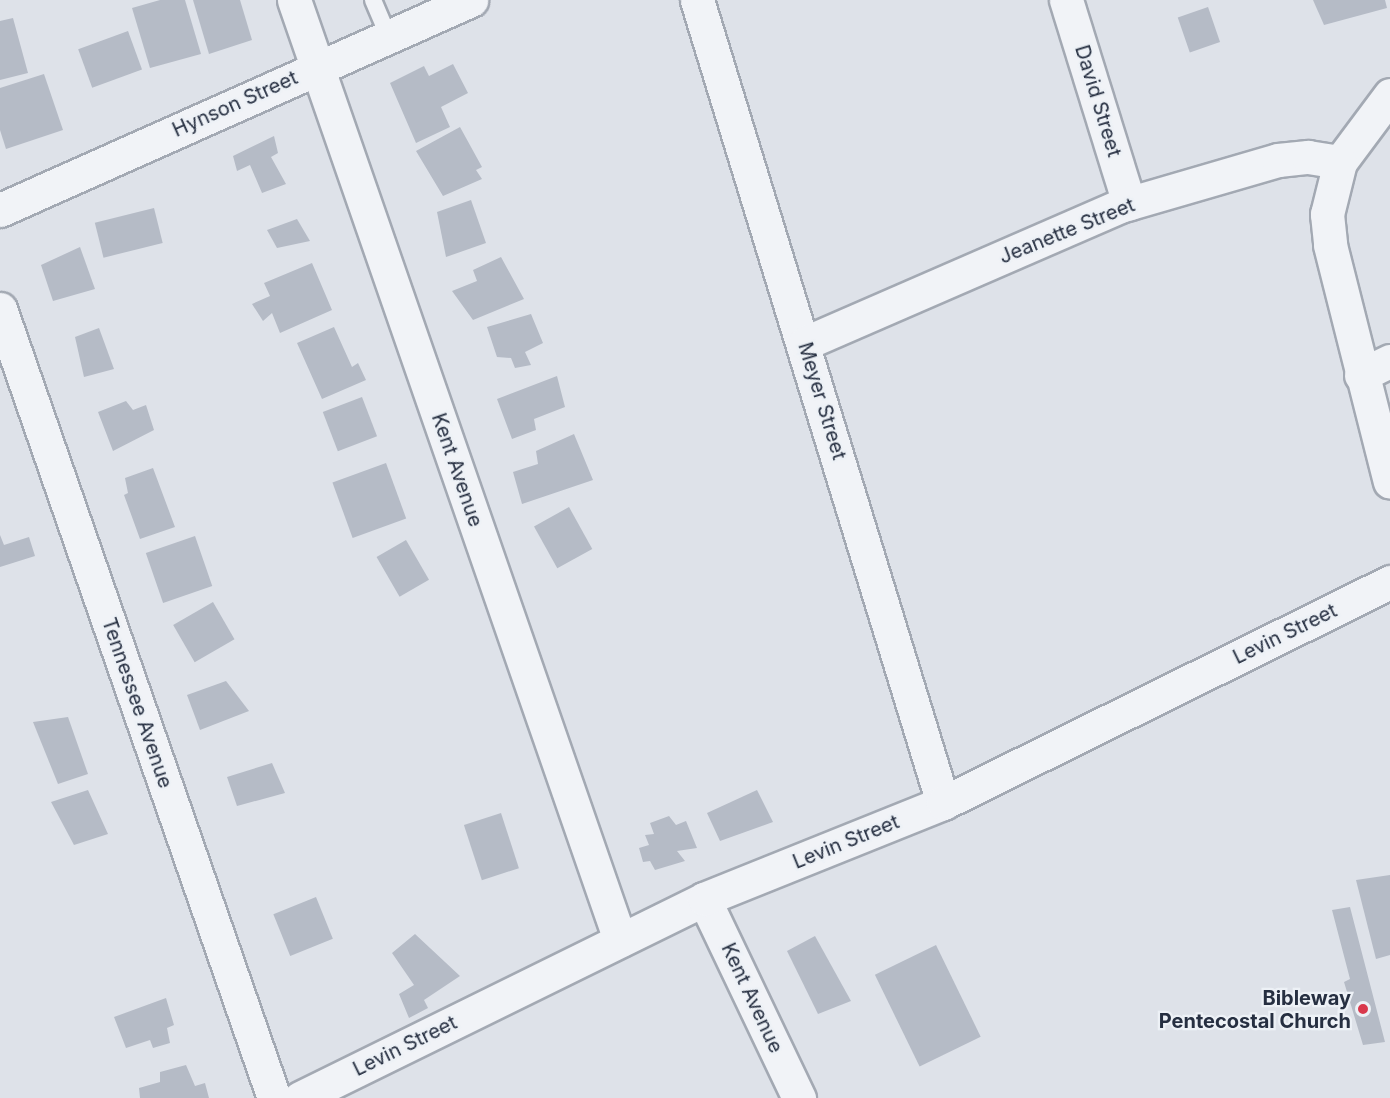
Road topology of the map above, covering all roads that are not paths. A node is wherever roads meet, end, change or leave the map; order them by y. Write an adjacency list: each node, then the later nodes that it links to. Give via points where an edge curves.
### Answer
1 (294, 0): 7 (street, Kent Avenue)
2 (373, 0): 6 (lane)
3 (471, 0): 6 (street, Hynson Street)
4 (697, 0): 13 (street, Meyer Street)
5 (1066, 0): 10 (street, David Street)
6 (388, 36): 7 (street, Hynson Street)
7 (318, 67): 11 (street, Hynson Street); 19 (street, Kent Avenue)
8 (1390, 95): 9 (street)
9 (1340, 162): 10 (street, Jeanette Street, via 1308,157 1278,160); 14 (street, via 1327,214 1330,245)
10 (1129, 203): 13 (street, Jeanette Street)
11 (0, 210)
12 (0, 309): 20 (street, Tennessee Avenue)
13 (805, 343): 17 (street, Meyer Street)
14 (1376, 368): 15 (street)
15 (1390, 482)
16 (1390, 582): 17 (street, Levin Street)
17 (943, 803): 18 (street, Levin Street)
18 (704, 899): 19 (street, Levin Street); 22 (street, Kent Avenue)
19 (620, 940): 21 (street, Levin Street)
20 (273, 1098)
21 (300, 1098)
22 (799, 1098)

